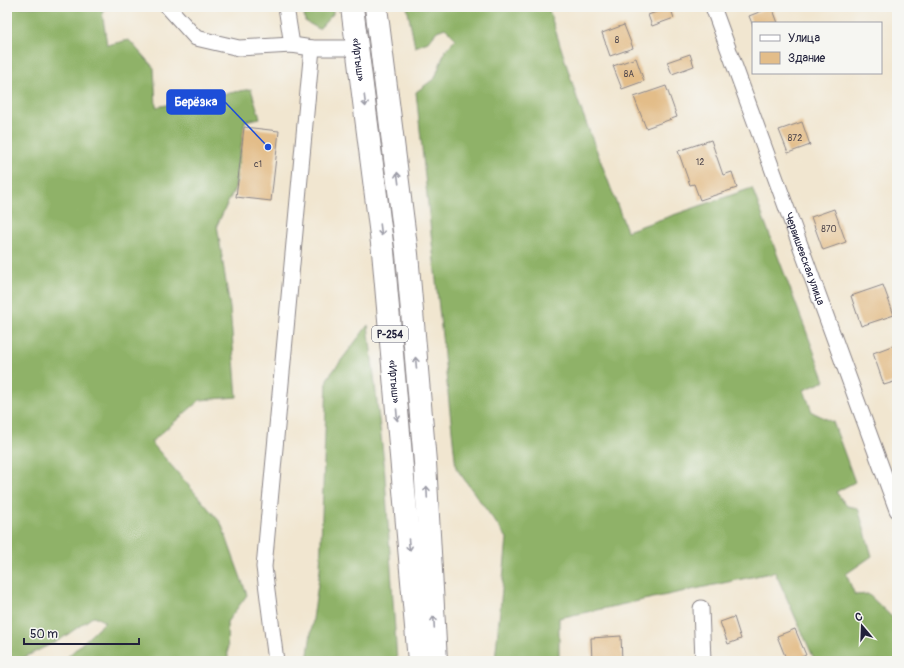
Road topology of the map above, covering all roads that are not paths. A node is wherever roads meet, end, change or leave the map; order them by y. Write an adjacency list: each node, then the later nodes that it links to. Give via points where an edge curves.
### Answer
1 (168, 7): 6 (street, via 196,38 239,48)
2 (286, 7): 6 (street)
3 (352, 7): 8 (highway, «Иртыш» / Р-254)
4 (376, 7): 13 (highway, Р-254, one-way to 4, via 425,462 407,254)
5 (712, 7): 9 (street, Червишевская улица)
6 (292, 45): 7 (street)
7 (312, 48): 8 (street); 11 (street, via 264,567)
8 (358, 48): 12 (highway, «Иртыш» / Р-254, one-way to 12, via 383,250)
9 (897, 510)
10 (701, 608): 14 (street)
11 (276, 661)
12 (419, 661)
13 (436, 661)
14 (703, 661)

